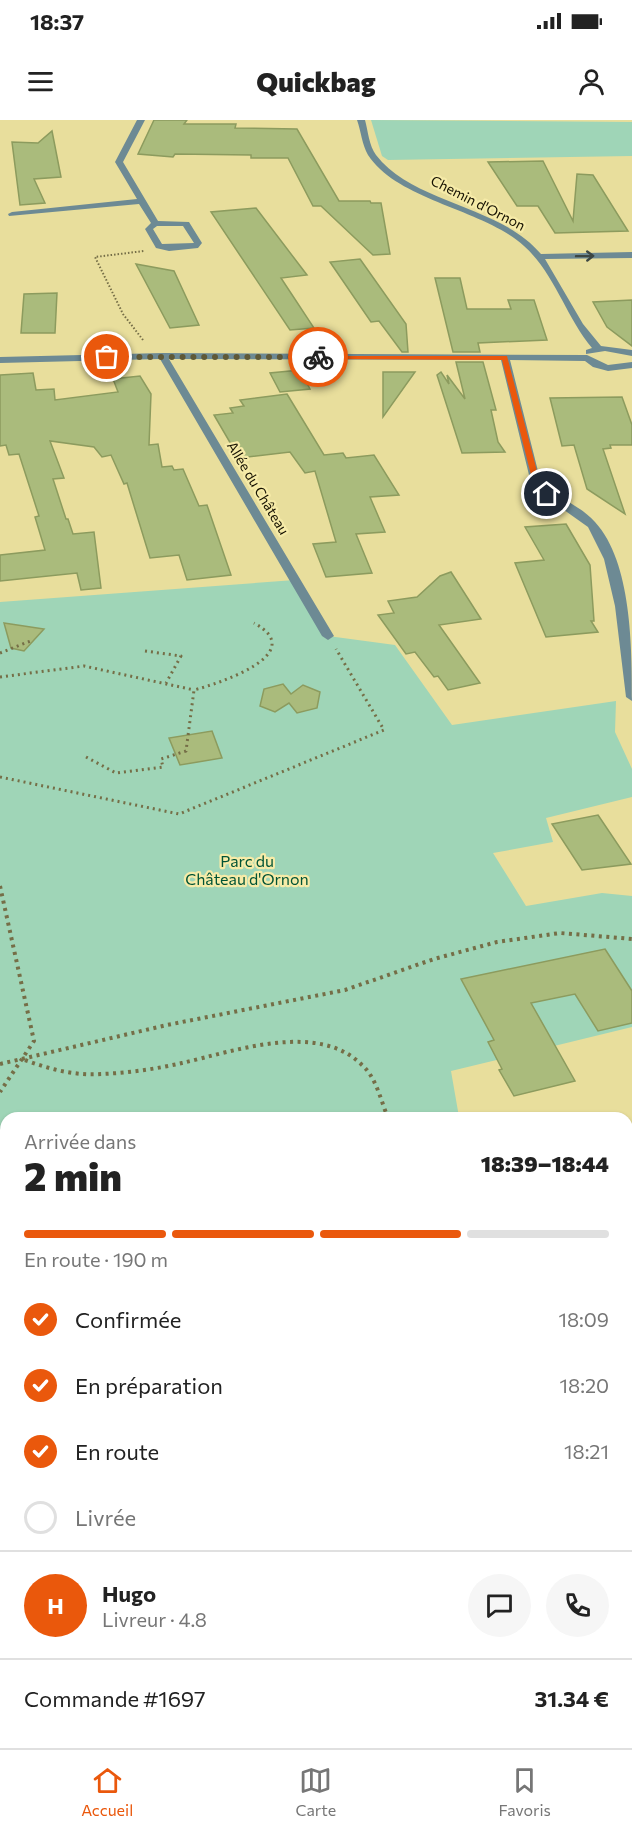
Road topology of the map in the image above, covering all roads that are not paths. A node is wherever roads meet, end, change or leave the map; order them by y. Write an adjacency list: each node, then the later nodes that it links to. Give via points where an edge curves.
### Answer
1 (141, 120): 3 (street, via 119,162)
2 (361, 120): 7 (street, Chemin d'Ornon, via 370,150 385,169 509,231)
3 (142, 201): 4 (street); 5 (street)
4 (12, 214)
5 (155, 224): 5 (street, via 149,229 159,246 198,243 186,224)
6 (632, 255): 7 (street, one-way to 6)
7 (539, 256): 8 (street, Chemin d'Ornon, via 583,332)
8 (598, 349): 9 (street); 12 (street, via 589,352)
9 (632, 353)
10 (158, 356): 11 (street); 13 (street); 15 (street, Allée du Château)
11 (505, 358): 12 (street); 16 (street, via 535,479 547,494 592,526 610,559)
12 (587, 358): 14 (street, via 600,366)
13 (0, 360)
14 (629, 368)
15 (328, 636)
16 (632, 697)

